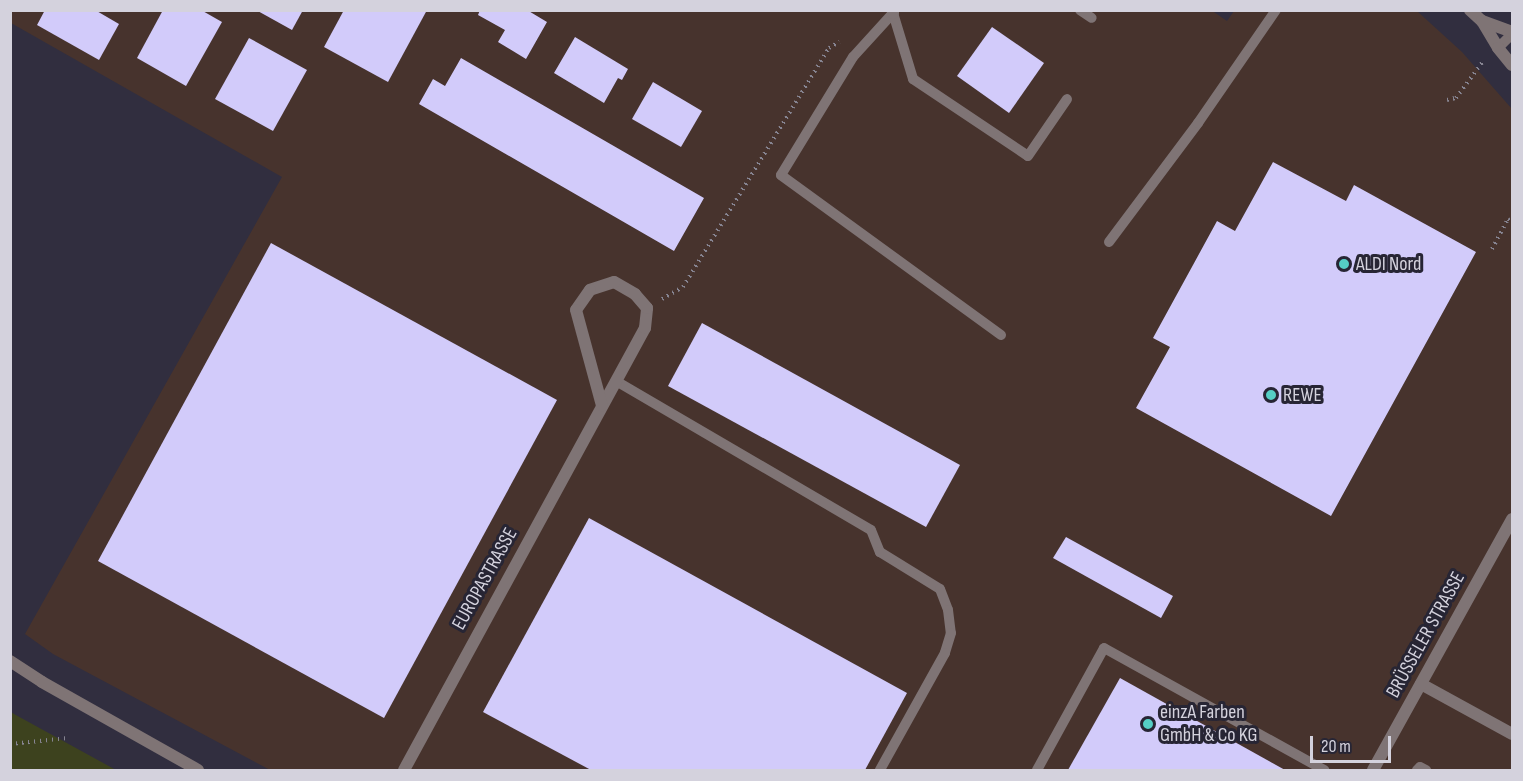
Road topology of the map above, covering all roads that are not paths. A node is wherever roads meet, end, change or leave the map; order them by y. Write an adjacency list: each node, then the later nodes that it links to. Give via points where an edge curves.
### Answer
1 (1080, 10): 5 (lane)
2 (1276, 10): 11 (lane)
3 (1470, 10): 6 (street)
4 (893, 12): 10 (lane, via 913,79 1028,156); 12 (lane, via 853,57 781,175)
5 (1092, 18)
6 (1482, 21): 7 (street); 8 (street)
7 (1512, 33): 8 (lane)
8 (1498, 48): 9 (street)
9 (1512, 65)
10 (1067, 99)
11 (1109, 242)
12 (1001, 335)
13 (616, 381): 14 (street, EUROPASTRASSE); 14 (street, EUROPASTRASSE, via 645,328 646,308 635,294 614,282 590,290 576,310); 21 (lane, via 871,531 880,552 940,589 951,633 945,653)
14 (602, 406): 20 (street, EUROPASTRASSE)
15 (1512, 519): 17 (street, BRÜSSELER STRASSE)
16 (10, 661): 19 (street)
17 (1421, 684): 18 (street); 24 (street, BRÜSSELER STRASSE)
18 (1512, 734)
19 (198, 771)
20 (404, 771)
21 (880, 771)
22 (1036, 771): 23 (lane, via 1104,648)
23 (1324, 771)
24 (1373, 771)
25 (1417, 771): 26 (lane, via 1420,767)
26 (1426, 771)

